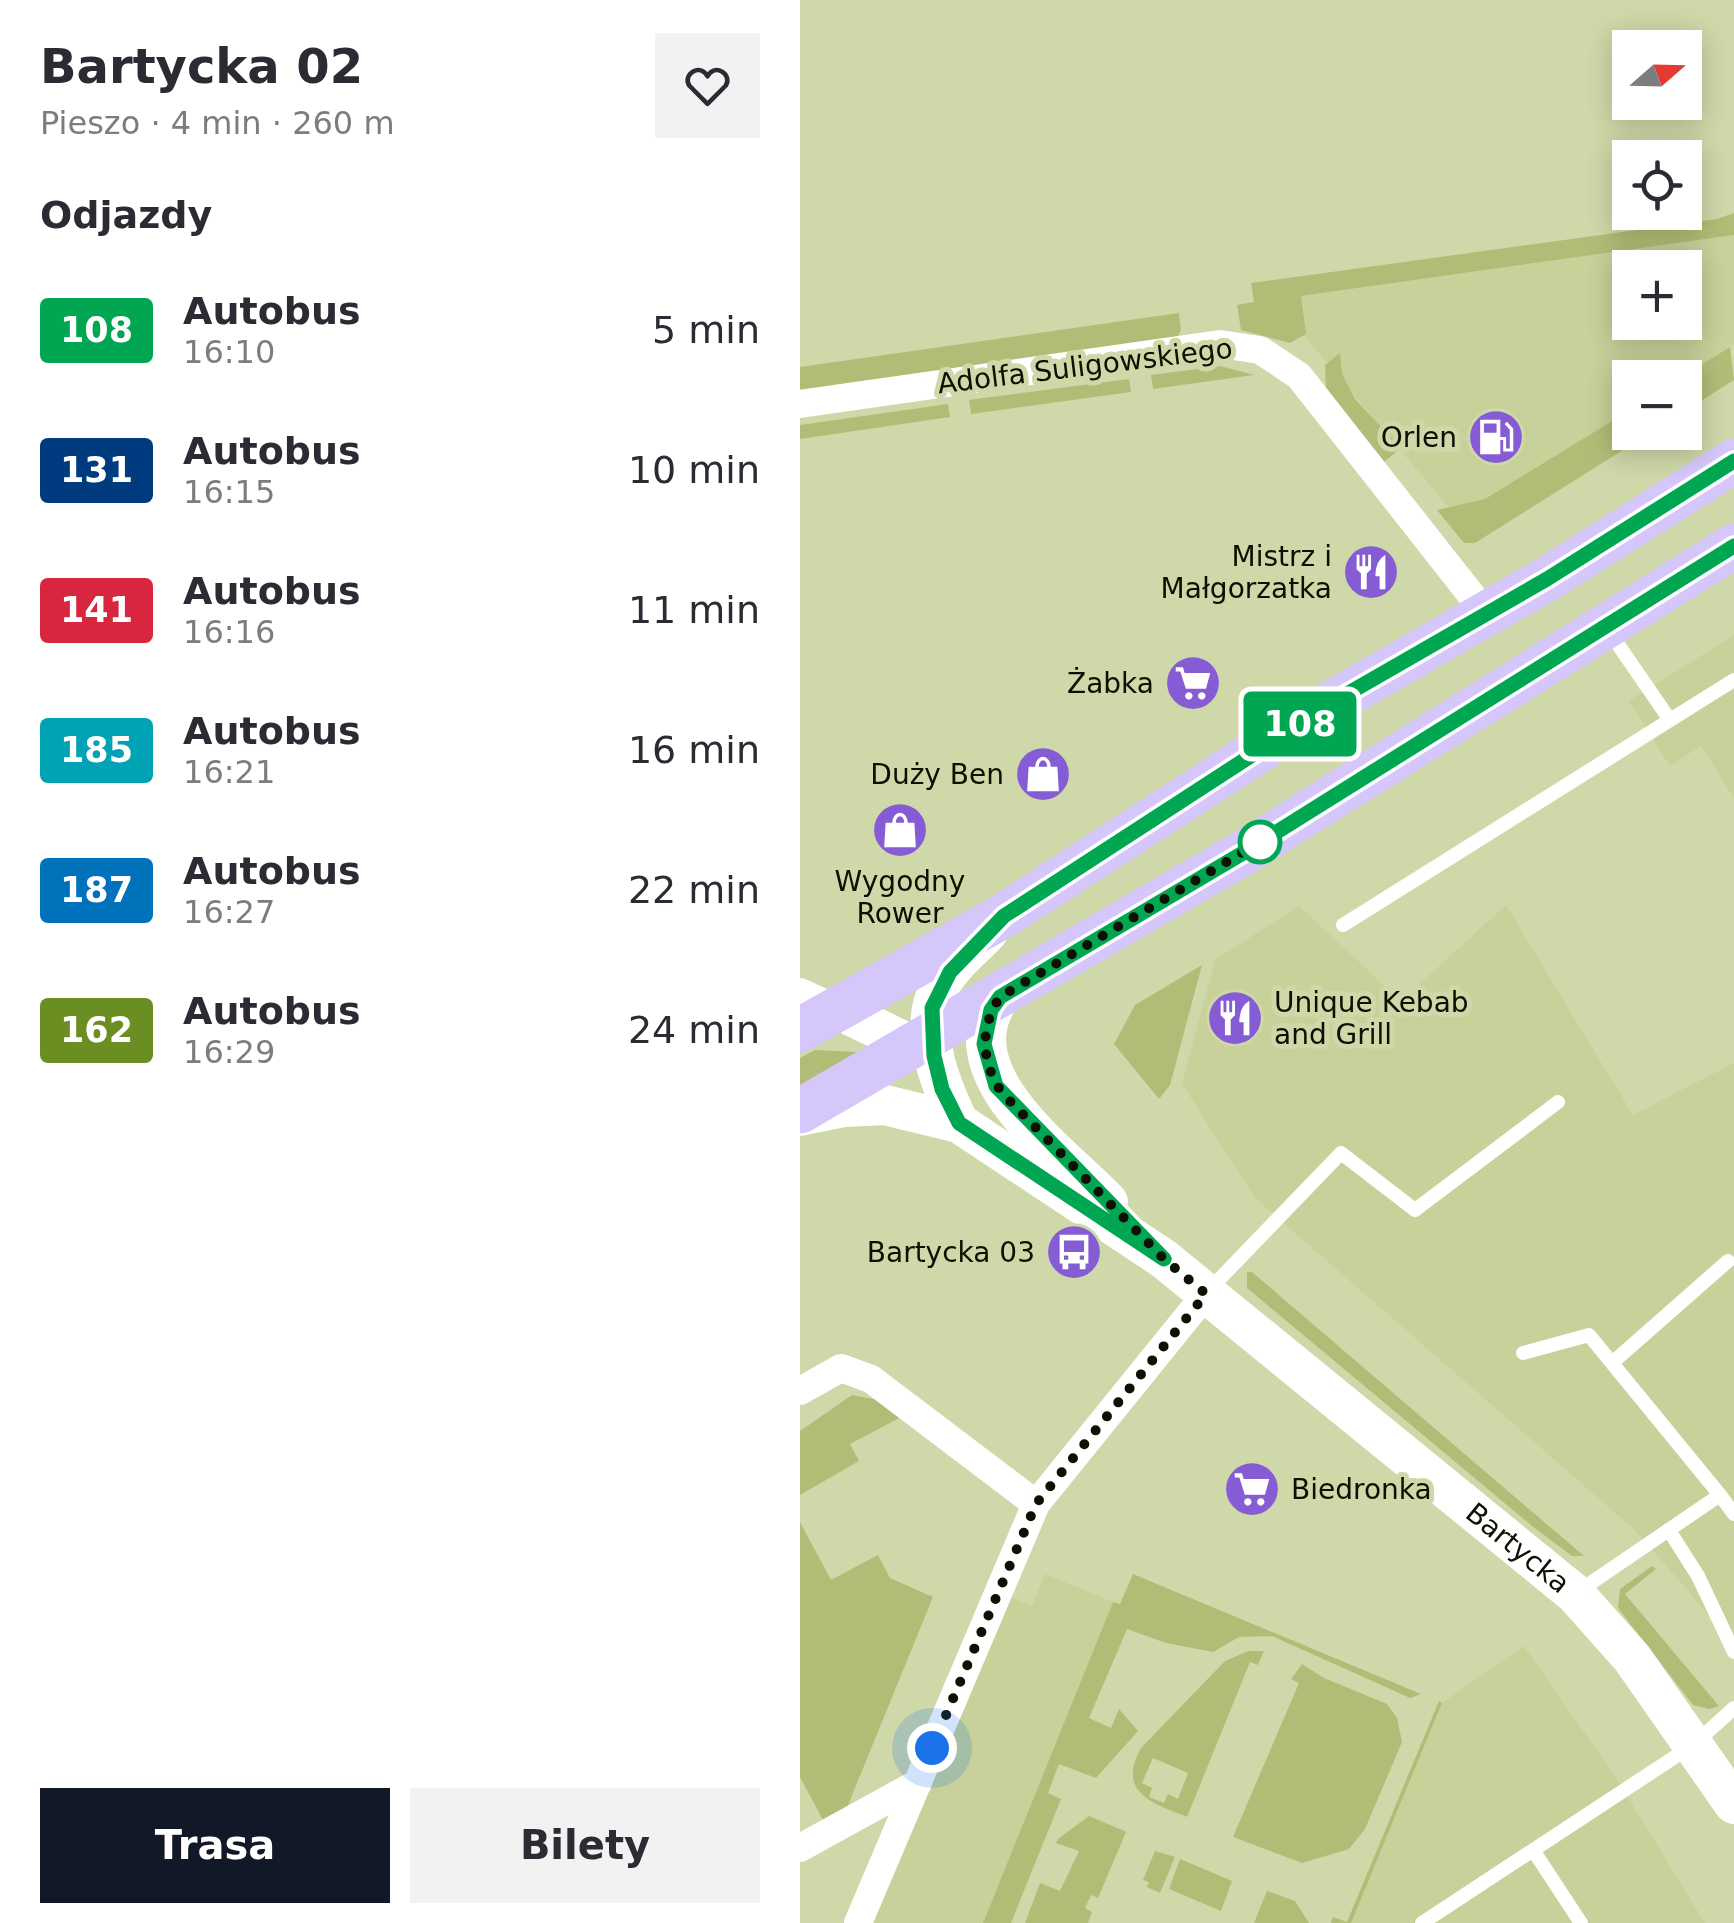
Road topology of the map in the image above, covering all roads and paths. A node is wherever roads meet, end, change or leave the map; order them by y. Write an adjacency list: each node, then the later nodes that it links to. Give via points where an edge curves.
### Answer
1 (800, 404): 4 (street, Adolfa Suligowskiego, via 1204,346 1260,350 1299,376)
2 (1734, 461): 4 (main road)
3 (1734, 546): 5 (main road)
4 (1487, 615): 8 (main road, via 1340,698)
5 (1605, 626): 7 (lane); 10 (main road)
6 (1734, 680): 7 (lane)
7 (1670, 720): 9 (lane)
8 (1004, 916): 11 (main road); 12 (street, via 939,988)
9 (1343, 924)
10 (1000, 997): 12 (main road); 13 (street, Bartycka, via 984,1044 990,1074)
11 (812, 1010): 12 (street, Bartycka)
12 (927, 1046): 13 (street, Bartycka); 15 (main road); 16 (street)
13 (1003, 1094): 17 (street, Bartycka)
14 (1558, 1102): 19 (lane, via 1416,1210 1341,1154)
15 (800, 1113): 16 (street, Bartycka, via 884,1105)
16 (959, 1123): 17 (street, Bartycka)
17 (1164, 1259): 19 (street, Bartycka)
18 (1728, 1260): 21 (lane)
19 (1206, 1294): 24 (street); 27 (street, Bartycka)
20 (1523, 1353): 21 (lane, via 1589,1335)
21 (1612, 1362): 23 (lane)
22 (800, 1390): 24 (street, via 840,1368 871,1378)
23 (1720, 1495): 25 (lane); 26 (lane)
24 (1036, 1504): 31 (street)
25 (1734, 1514)
26 (1670, 1532): 27 (lane); 28 (lane)
27 (1575, 1594): 30 (street, Bartycka, via 1632,1658)
28 (1734, 1652)
29 (1734, 1708): 30 (lane)
30 (1693, 1745): 32 (street, Bartycka); 34 (lane)
31 (918, 1783): 33 (street); 35 (street)
32 (1734, 1804)
33 (800, 1848)
34 (1533, 1850): 36 (lane); 37 (lane)
35 (858, 1923)
36 (1422, 1923)
37 (1581, 1923)

